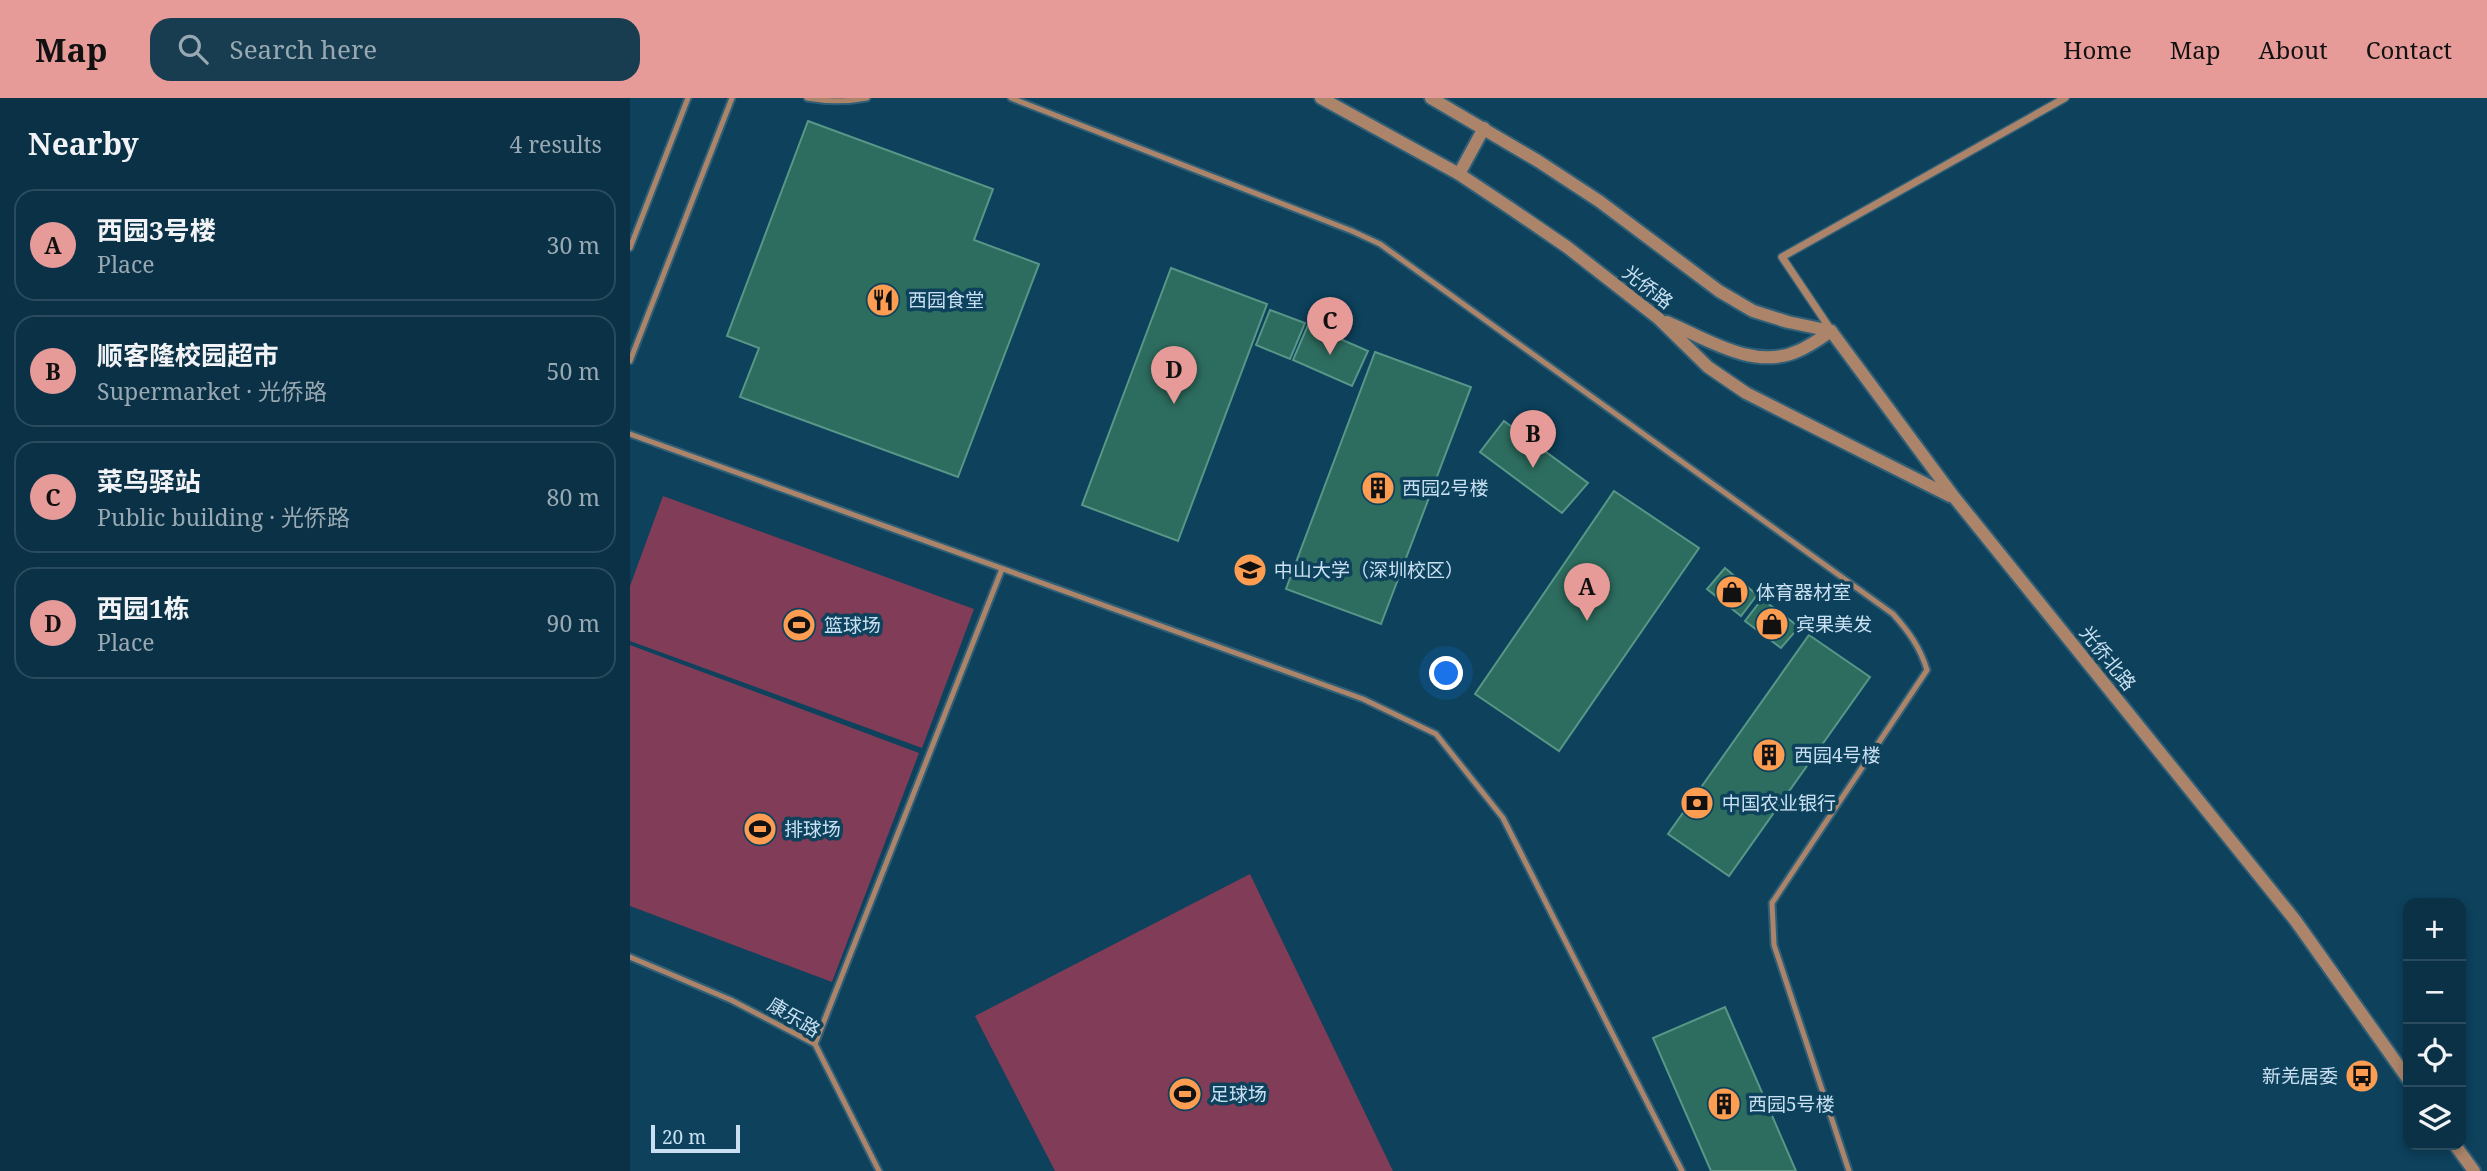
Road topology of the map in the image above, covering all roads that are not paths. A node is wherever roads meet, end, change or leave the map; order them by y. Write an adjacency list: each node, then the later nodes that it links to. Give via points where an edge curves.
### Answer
1 (688, 98): 11 (lane)
2 (732, 98): 14 (lane)
3 (807, 98): 4 (lane, via 828,102)
4 (867, 98)
5 (1011, 98): 24 (lane, via 1380,244 1893,614 1914,638 1927,670 1772,903 1774,945)
6 (1321, 98): 10 (street, 光侨路)
7 (1431, 98): 9 (street, 光侨路)
8 (2065, 98): 13 (street, 光侨北路, via 1782,257)
9 (1484, 128): 10 (street); 13 (street, 光侨路, via 1599,201 1753,311)
10 (1459, 174): 12 (street, 光侨路, via 1567,247)
11 (630, 248)
12 (1658, 318): 13 (street, via 1755,358 1798,351); 16 (street, 光侨路, via 1708,367 1746,393)
13 (1831, 331): 16 (street, 光侨北路)
14 (630, 361)
15 (630, 434): 17 (lane)
16 (1954, 497): 20 (street, 光侨北路, via 2295,920)
17 (1002, 569): 19 (lane); 23 (lane, via 1363,699 1436,734 1503,818)
18 (630, 957): 19 (lane, 康乐路, via 731,1000)
19 (816, 1044): 22 (lane, 康乐路)
20 (2403, 1072)
21 (2459, 1150): 25 (street)
22 (879, 1171)
23 (1682, 1171)
24 (1849, 1171)
25 (2474, 1171)

